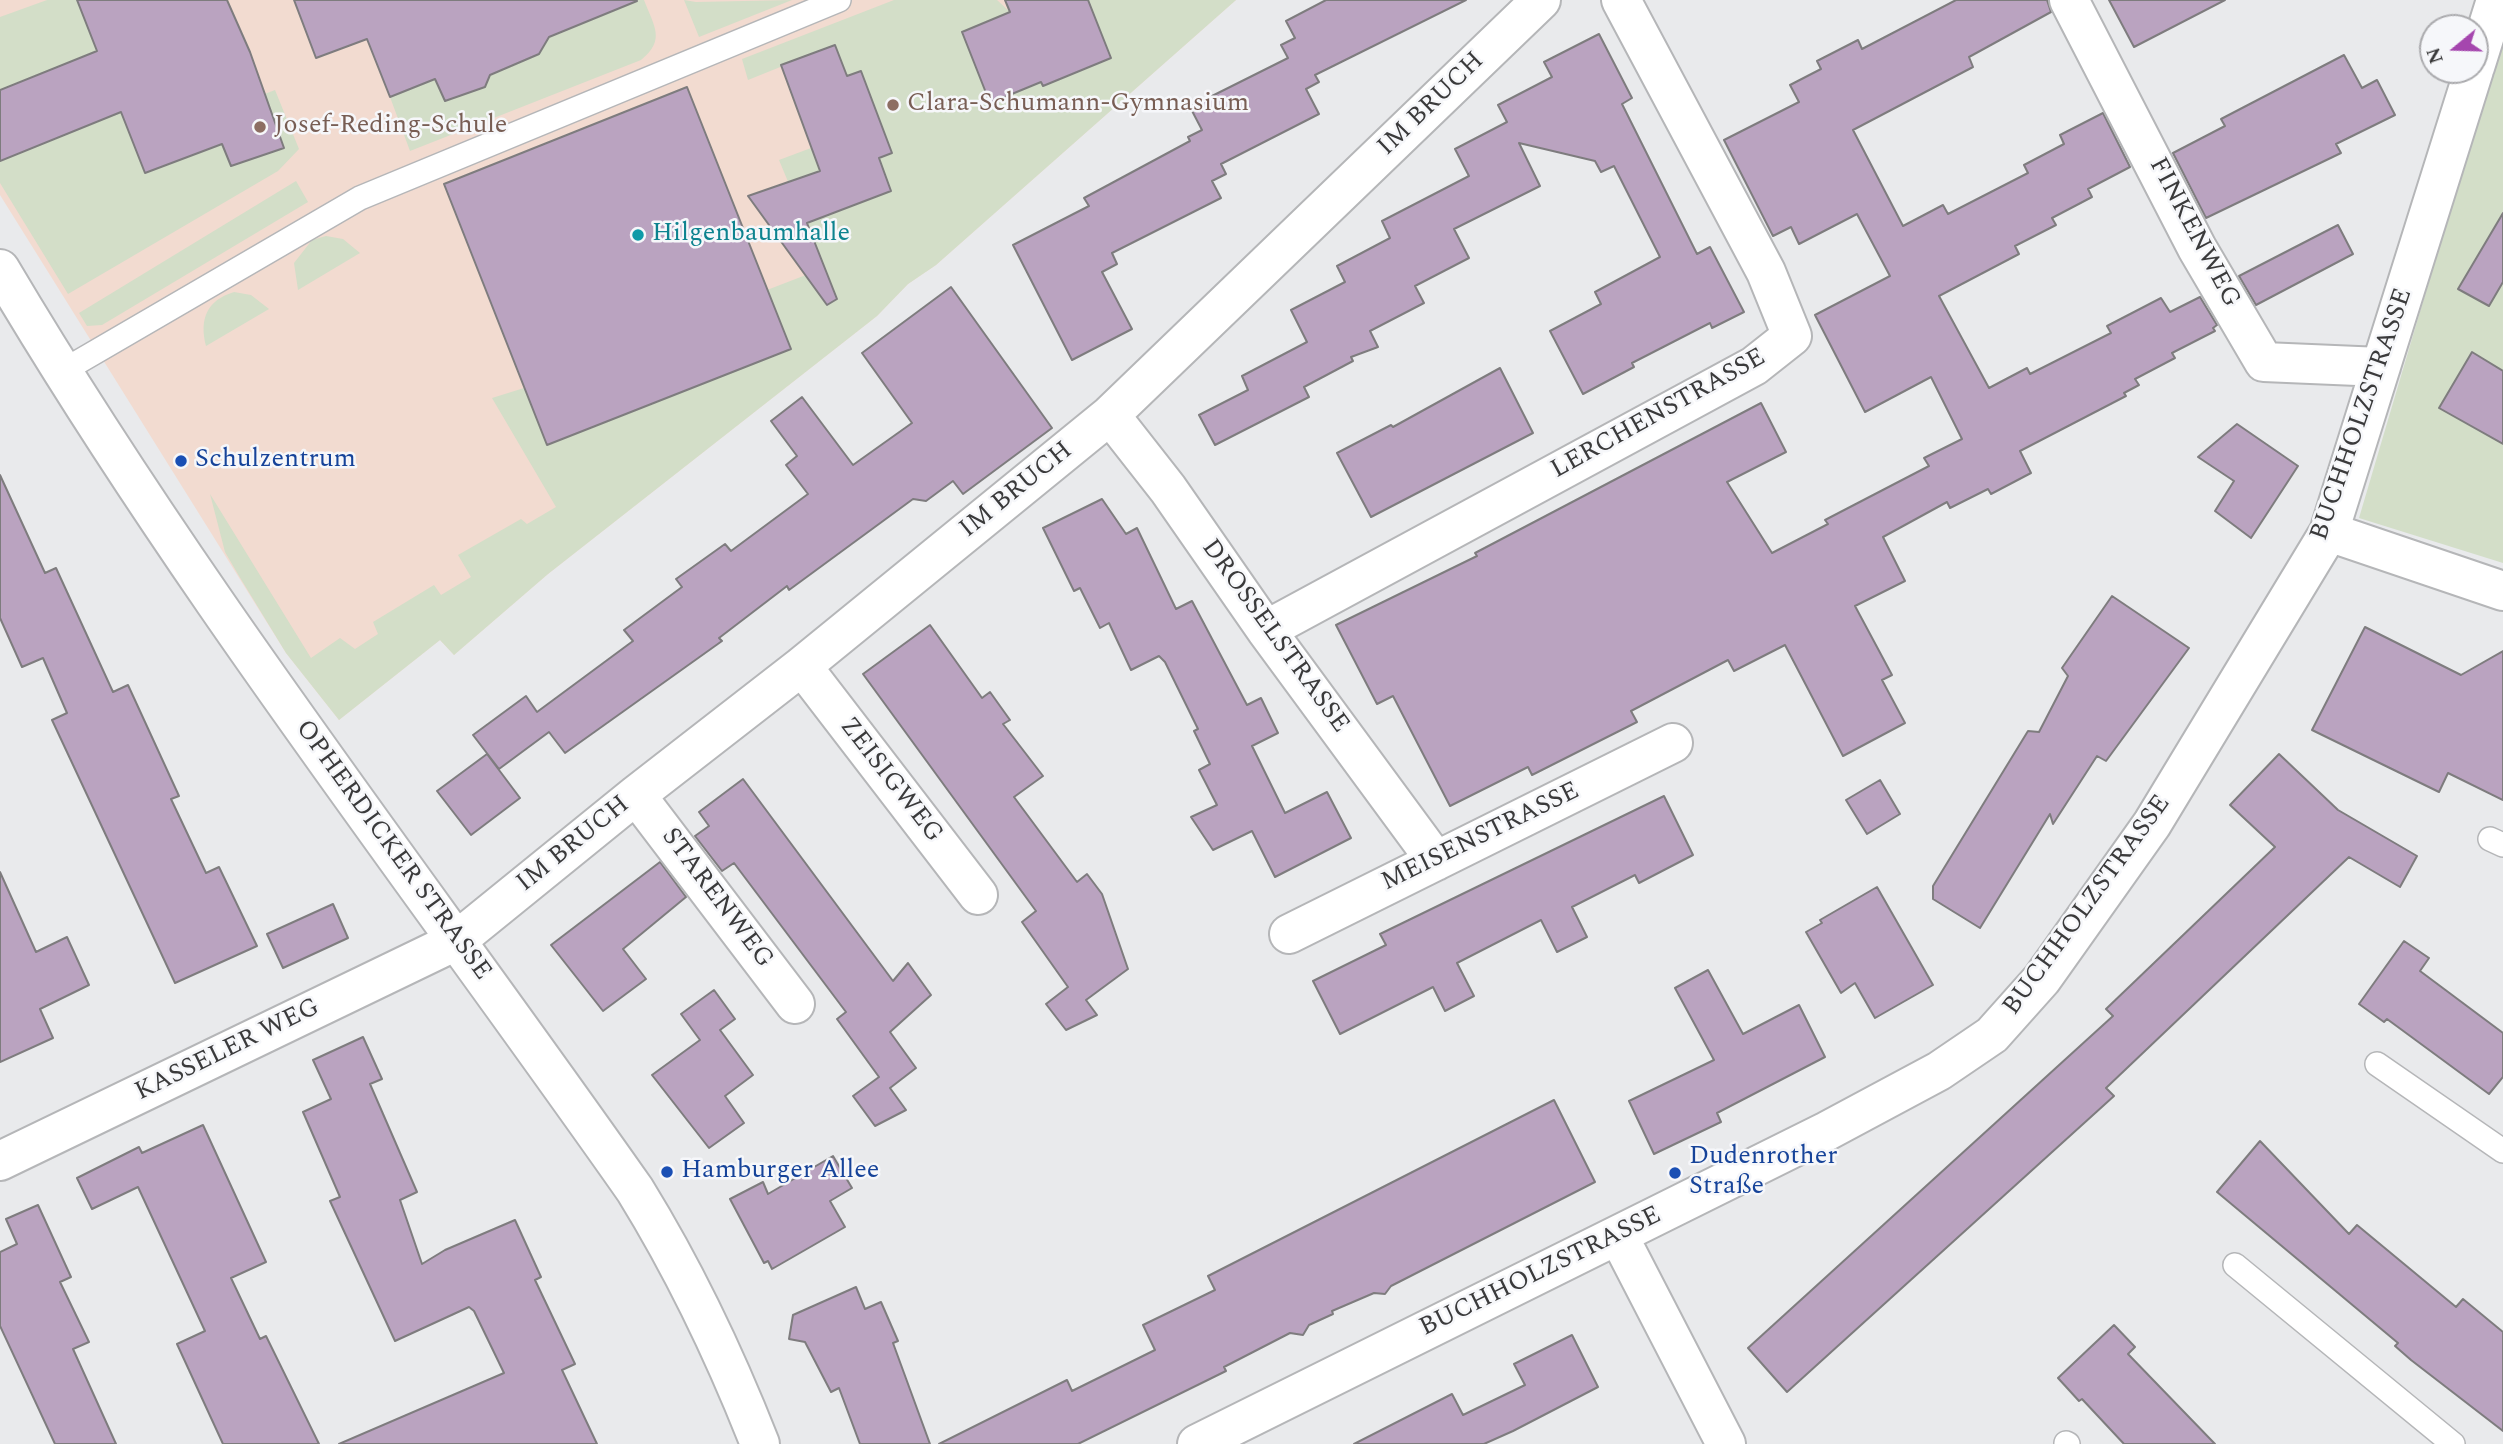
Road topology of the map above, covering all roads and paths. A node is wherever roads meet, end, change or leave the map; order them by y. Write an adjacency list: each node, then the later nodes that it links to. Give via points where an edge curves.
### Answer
1 (839, 0): 10 (lane, via 360,198)
2 (1541, 0): 11 (street, IM BRUCH)
3 (1621, 0): 14 (street, LERCHENSTRASSE, via 1766,272 1792,336 1754,366)
4 (2069, 0): 9 (street, FINKENWEG, via 2197,248 2264,362)
5 (2497, 0): 6 (street, BUCHHOLZSTRASSE)
6 (2489, 24)
7 (2469, 84): 9 (street, BUCHHOLZSTRASSE)
8 (0, 269): 10 (street, OPHERDICKER STRASSE)
9 (2381, 367): 12 (street, BUCHHOLZSTRASSE)
10 (61, 372): 21 (street, OPHERDICKER STRASSE, via 220,613)
11 (1110, 415): 14 (street, DROSSELSTRASSE, via 1168,489); 15 (street, IM BRUCH)
12 (2329, 532): 13 (street); 26 (street, BUCHHOLZSTRASSE, via 2152,824 2042,979 1992,1035 1939,1072)
13 (2503, 591)
14 (1266, 631): 18 (street, DROSSELSTRASSE)
15 (802, 666): 17 (street, IM BRUCH); 19 (street, ZEISIGWEG)
16 (1673, 743): 18 (street, MEISENSTRASSE)
17 (636, 795): 21 (street, IM BRUCH); 22 (street, STARENWEG)
18 (1436, 860): 20 (street, MEISENSTRASSE)
19 (978, 895)
20 (1289, 934)
21 (456, 941): 25 (street, KASSELER WEG); 28 (street, OPHERDICKER STRASSE, via 635,1190 677,1258)
22 (795, 1004)
23 (2377, 1064): 24 (lane)
24 (2503, 1151)
25 (0, 1161)
26 (1618, 1235): 29 (street, BUCHHOLZSTRASSE); 30 (street)
27 (2235, 1265): 31 (lane)
28 (760, 1444)
29 (1197, 1444)
30 (1726, 1444)
31 (2453, 1444)

